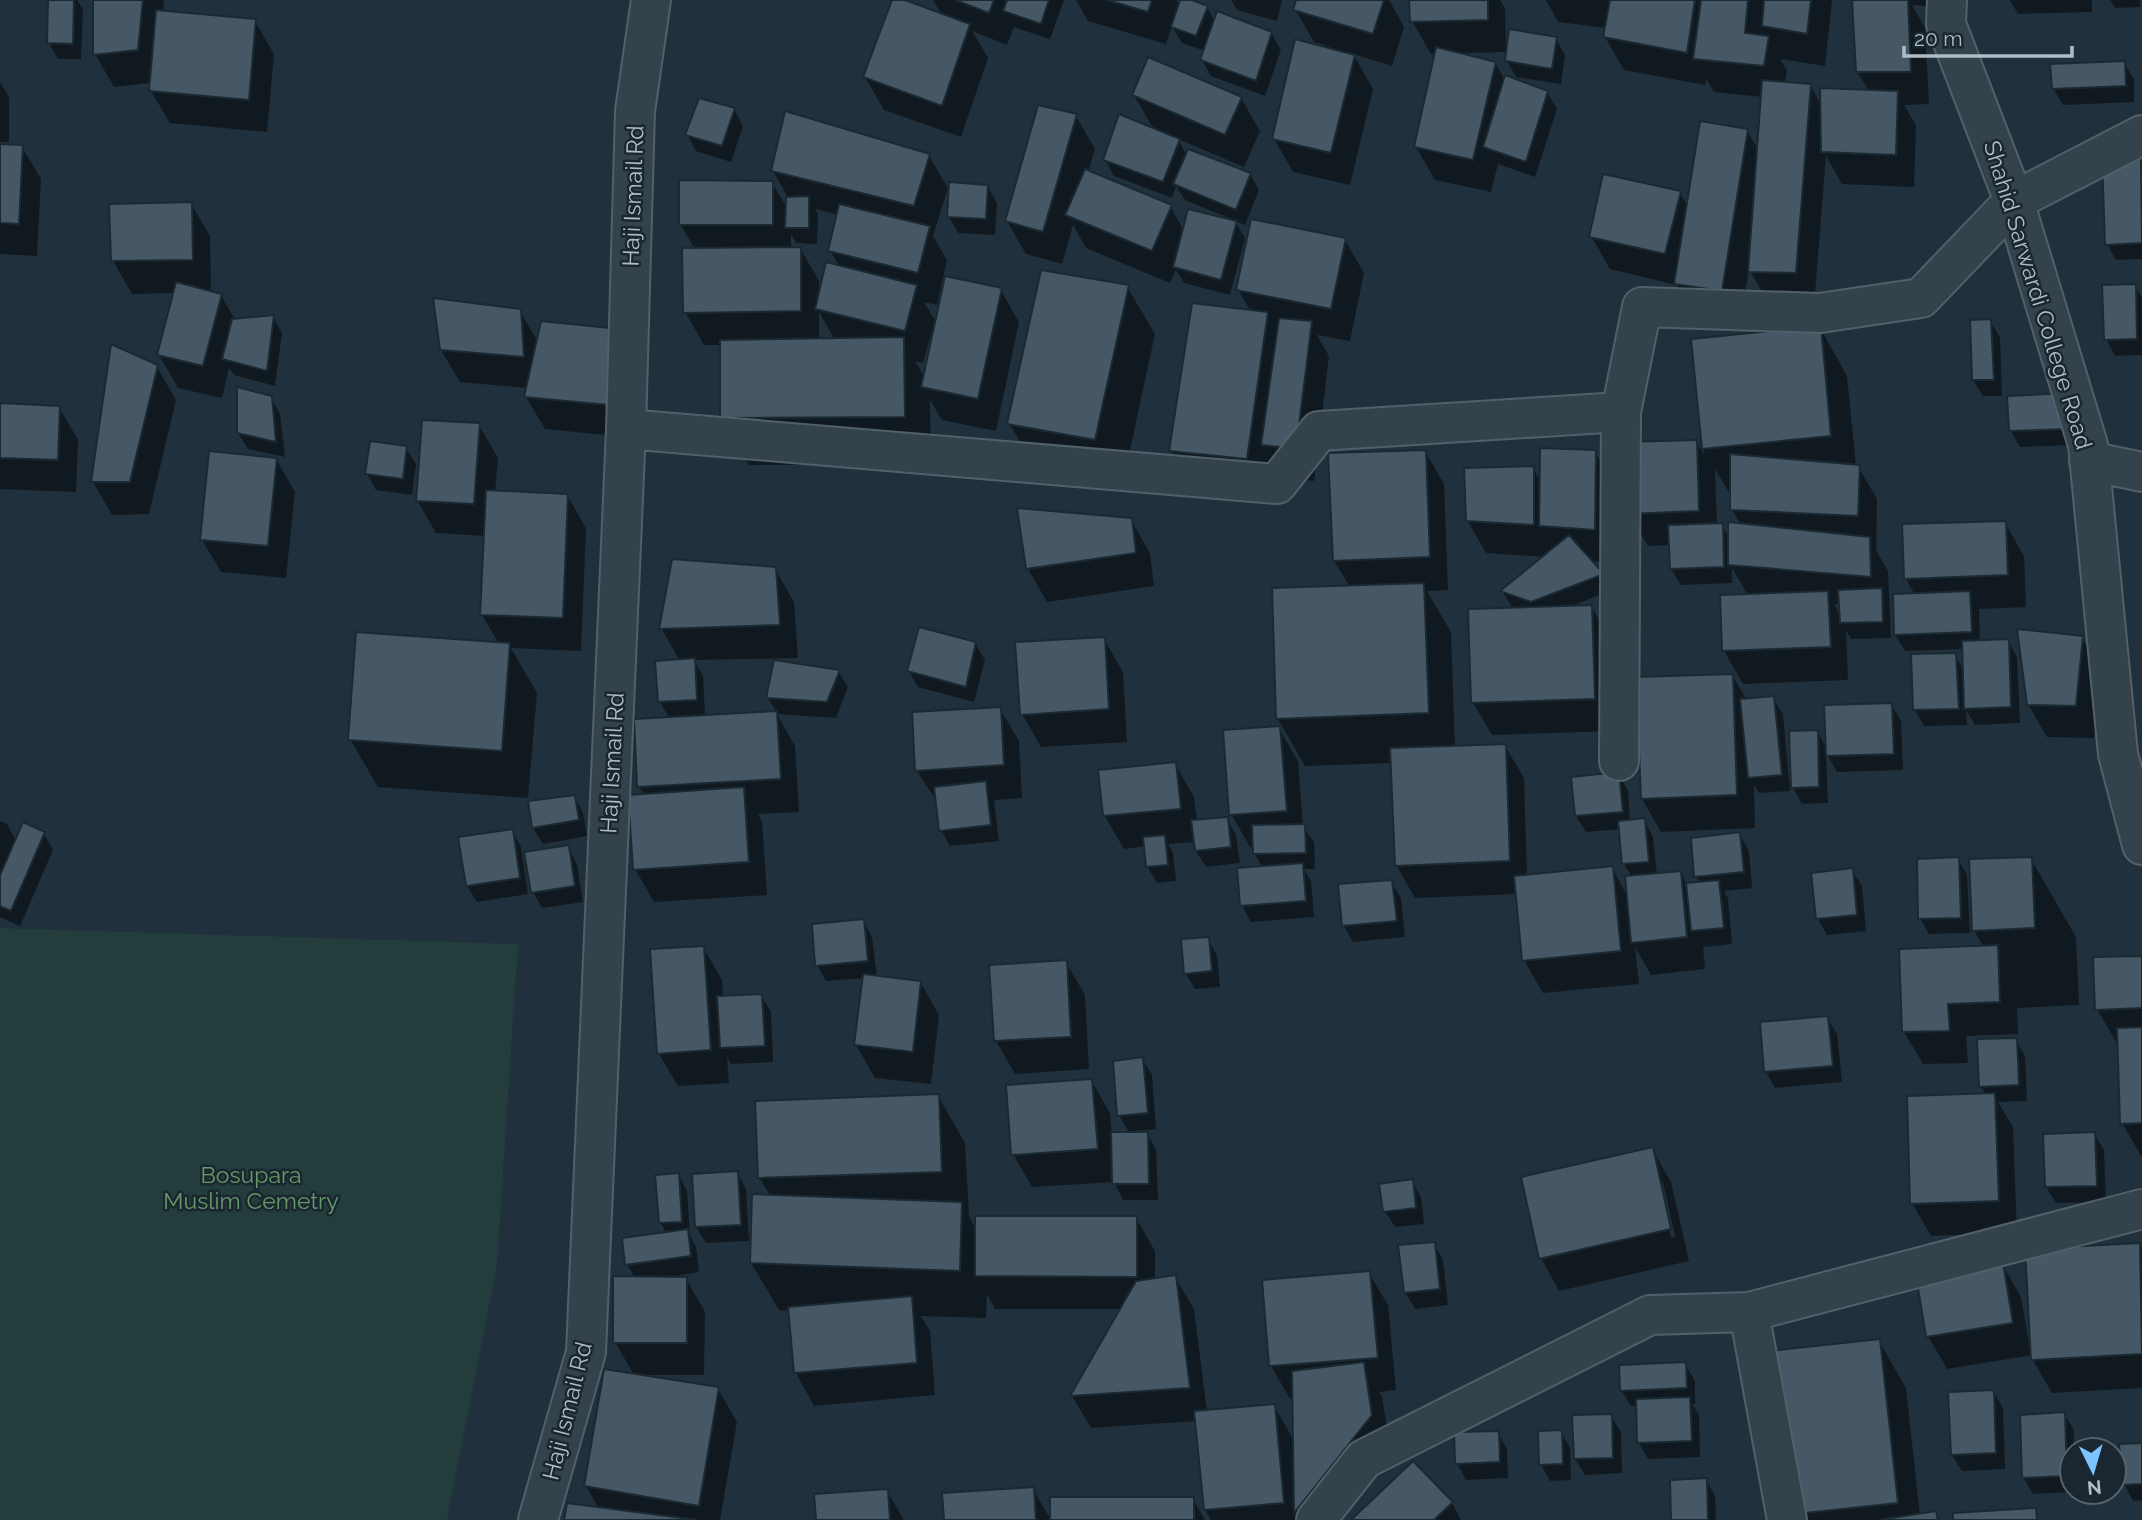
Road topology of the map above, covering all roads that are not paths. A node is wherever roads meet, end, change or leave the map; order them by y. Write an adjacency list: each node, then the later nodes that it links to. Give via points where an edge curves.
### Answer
1 (651, 0): 6 (street, Haji Ismail Rd, via 635,111)
2 (1947, 0): 4 (street, Shahid Sarwardi College Road, via 1947,24)
3 (2142, 135): 4 (street)
4 (2014, 201): 5 (street, via 1921,298 1820,313 1642,307); 7 (street, Shahid Sarwardi College Road)
5 (1620, 412): 6 (street, via 1320,431 1277,484); 9 (street)
6 (626, 429): 13 (street, Haji Ismail Rd, via 586,1352)
7 (2089, 461): 8 (street); 10 (street, Shahid Sarwardi College Road, via 2118,754)
8 (2142, 472)
9 (1619, 761)
10 (2142, 845)
11 (2142, 1209): 12 (street)
12 (1749, 1312): 14 (street, via 1650,1315 1364,1459); 15 (street)
13 (538, 1520)
14 (1316, 1520)
15 (1787, 1520)

